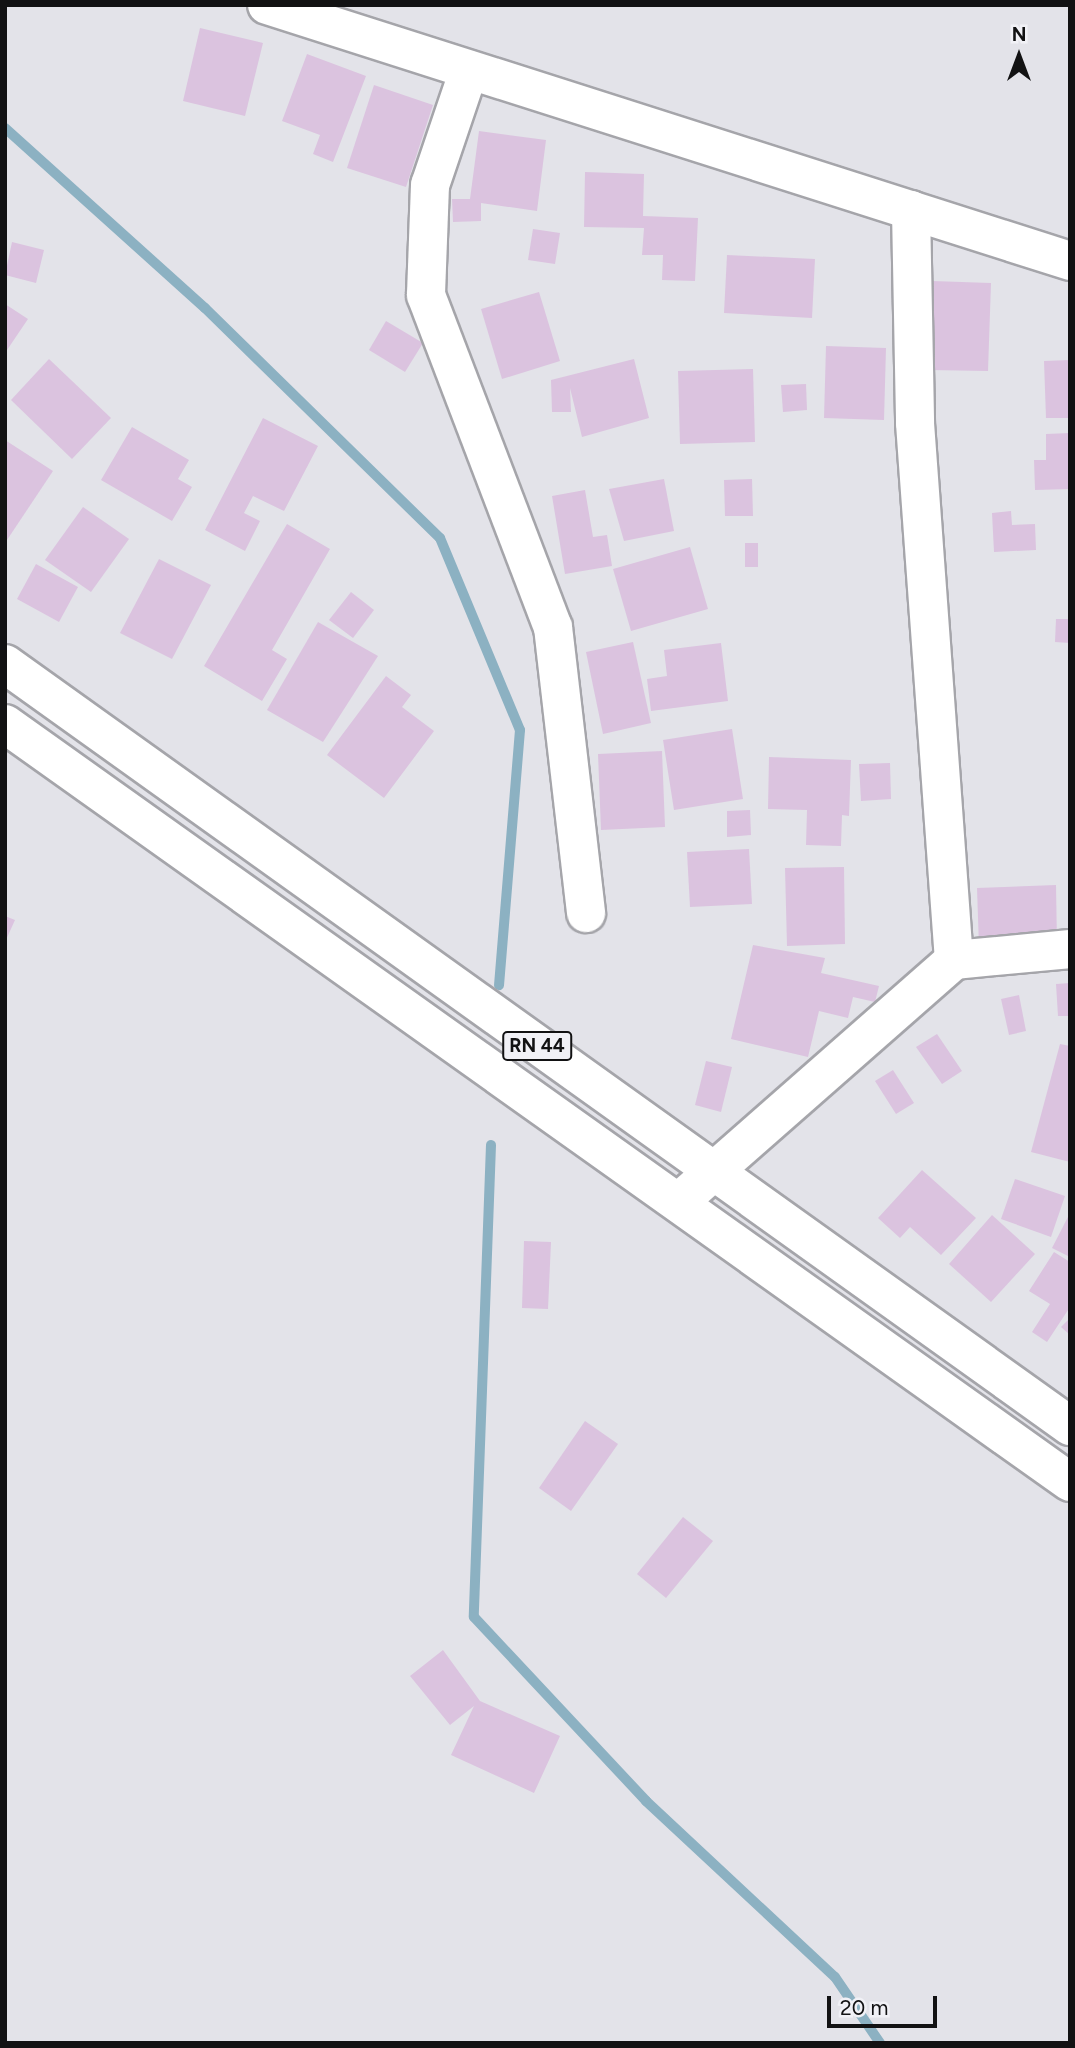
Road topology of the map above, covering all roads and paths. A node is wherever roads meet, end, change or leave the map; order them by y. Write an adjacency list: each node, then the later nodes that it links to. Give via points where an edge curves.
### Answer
1 (267, 5): 2 (main road)
2 (470, 70): 3 (main road); 7 (main road, via 430,185 426,295 553,626)
3 (911, 210): 4 (main road); 9 (main road, via 915,423)
4 (1070, 261)
5 (5, 664): 10 (main road, RN 44)
6 (5, 723): 11 (main road, RN 44)
7 (586, 913)
8 (1070, 949): 9 (main road, via 1029,949)
9 (954, 960): 10 (main road)
10 (711, 1171): 11 (main road); 12 (main road, RN 44)
11 (680, 1201): 13 (main road, RN 44)
12 (1070, 1426)
13 (1070, 1482)

